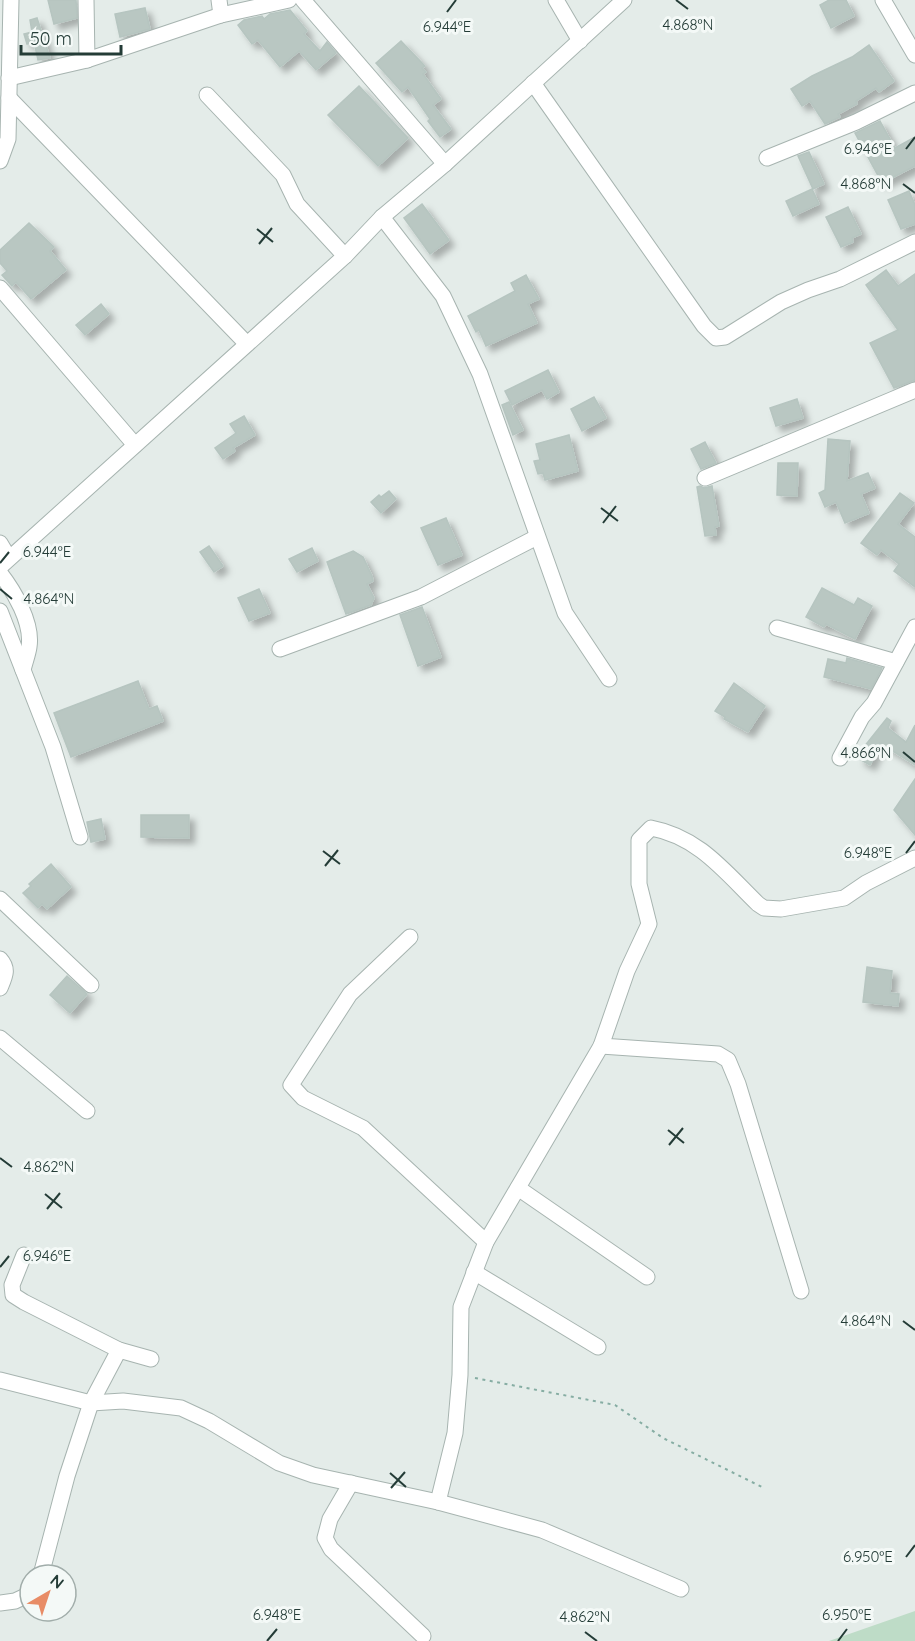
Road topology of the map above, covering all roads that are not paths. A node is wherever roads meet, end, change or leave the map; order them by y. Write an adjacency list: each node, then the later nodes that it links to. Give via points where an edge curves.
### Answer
1 (10, 0): 12 (street)
2 (86, 0): 11 (street)
3 (289, 0): 8 (street)
4 (303, 0): 19 (street)
5 (556, 0): 9 (street)
6 (624, 0): 9 (street)
7 (883, 0): 10 (street)
8 (220, 8): 11 (street)
9 (580, 41): 13 (street)
10 (915, 55)
11 (87, 60): 12 (street)
12 (9, 78): 16 (street)
13 (533, 83): 19 (street); 21 (street, via 716,338 725,337 781,302 840,279)
14 (915, 93): 17 (street)
15 (207, 95): 22 (street, via 283,175 297,204)
16 (9, 98): 18 (street, via 8,139); 24 (street)
17 (768, 158)
18 (0, 161)
19 (445, 164): 20 (street)
20 (382, 218): 22 (street); 28 (street, via 443,296 480,375)
21 (915, 242)
22 (345, 256): 24 (street)
23 (0, 288): 26 (street)
24 (247, 344): 26 (street)
25 (915, 390): 27 (street)
26 (135, 445): 30 (street)
27 (705, 478)
28 (537, 537): 35 (street, via 421,597); 38 (street, via 566,613)
29 (0, 543): 30 (street)
30 (5, 562)
31 (0, 573): 37 (street, via 12,588 26,621 30,645)
32 (0, 611): 37 (street)
33 (915, 627): 36 (street)
34 (777, 628): 36 (street)
35 (280, 649)
36 (896, 662): 39 (street)
37 (23, 670): 40 (street, via 53,747)
38 (609, 679)
39 (840, 758)
40 (80, 837)
41 (915, 858): 48 (street, via 844,898 781,909 764,908 702,849 651,828 639,840 639,884 649,924 627,971)
42 (0, 899): 45 (street)
43 (410, 937): 51 (street, via 350,994 291,1085 303,1098 363,1128)
44 (0, 959): 46 (street, via 6,966)
45 (92, 985)
46 (0, 987)
47 (0, 1038): 49 (street)
48 (601, 1046): 50 (street); 55 (street, via 718,1054 728,1060)
49 (87, 1111)
50 (518, 1188): 51 (street); 54 (street)
51 (486, 1242): 53 (street)
52 (24, 1255): 57 (street, via 12,1285 13,1295)
53 (474, 1272): 56 (street); 62 (street, via 461,1307 454,1432)
54 (647, 1276)
55 (801, 1291)
56 (598, 1347)
57 (119, 1350): 58 (street); 60 (street)
58 (152, 1359)
59 (0, 1380): 60 (street)
60 (92, 1402): 61 (street, via 123,1401 181,1408 279,1462); 63 (street)
61 (351, 1483): 62 (street); 67 (street, via 330,1519 325,1538)
62 (438, 1502): 64 (street, via 542,1530)
63 (44, 1563)
64 (681, 1589)
65 (18, 1600): 66 (street)
66 (0, 1603)
67 (423, 1636)

